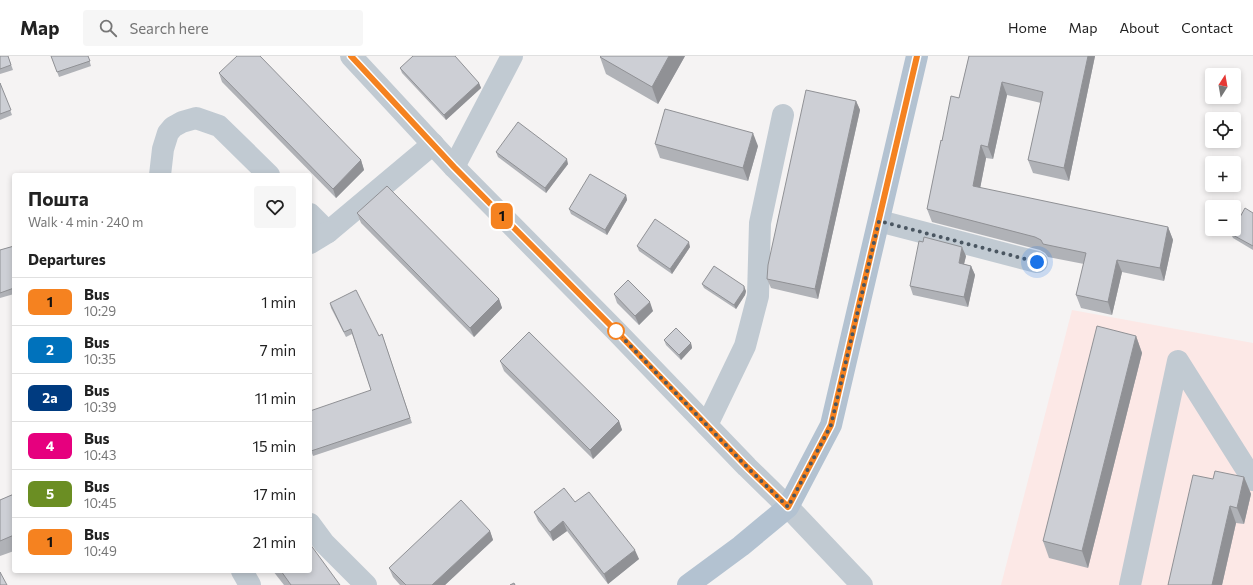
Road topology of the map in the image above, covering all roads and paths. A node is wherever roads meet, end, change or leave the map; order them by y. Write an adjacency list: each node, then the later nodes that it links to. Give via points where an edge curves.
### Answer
1 (351, 56): 5 (street)
2 (512, 56): 6 (street)
3 (917, 56): 10 (main road)
4 (783, 114): 14 (street, via 760,223 758,296 745,346)
5 (433, 144): 6 (street); 11 (street)
6 (454, 167): 14 (street)
7 (160, 173): 8 (street, via 168,133 182,122 196,118 219,126)
8 (267, 173)
9 (312, 216): 11 (street)
10 (879, 221): 13 (street); 16 (main road, via 831,425)
11 (328, 232): 12 (street)
12 (312, 243)
13 (1037, 262)
14 (707, 425): 16 (street)
15 (1253, 480): 23 (street, via 1178,360)
16 (788, 507): 21 (main road); 22 (street)
17 (312, 527): 20 (street)
18 (243, 573): 19 (street)
19 (250, 585)
20 (366, 585)
21 (688, 585)
22 (862, 585)
23 (1130, 585)

